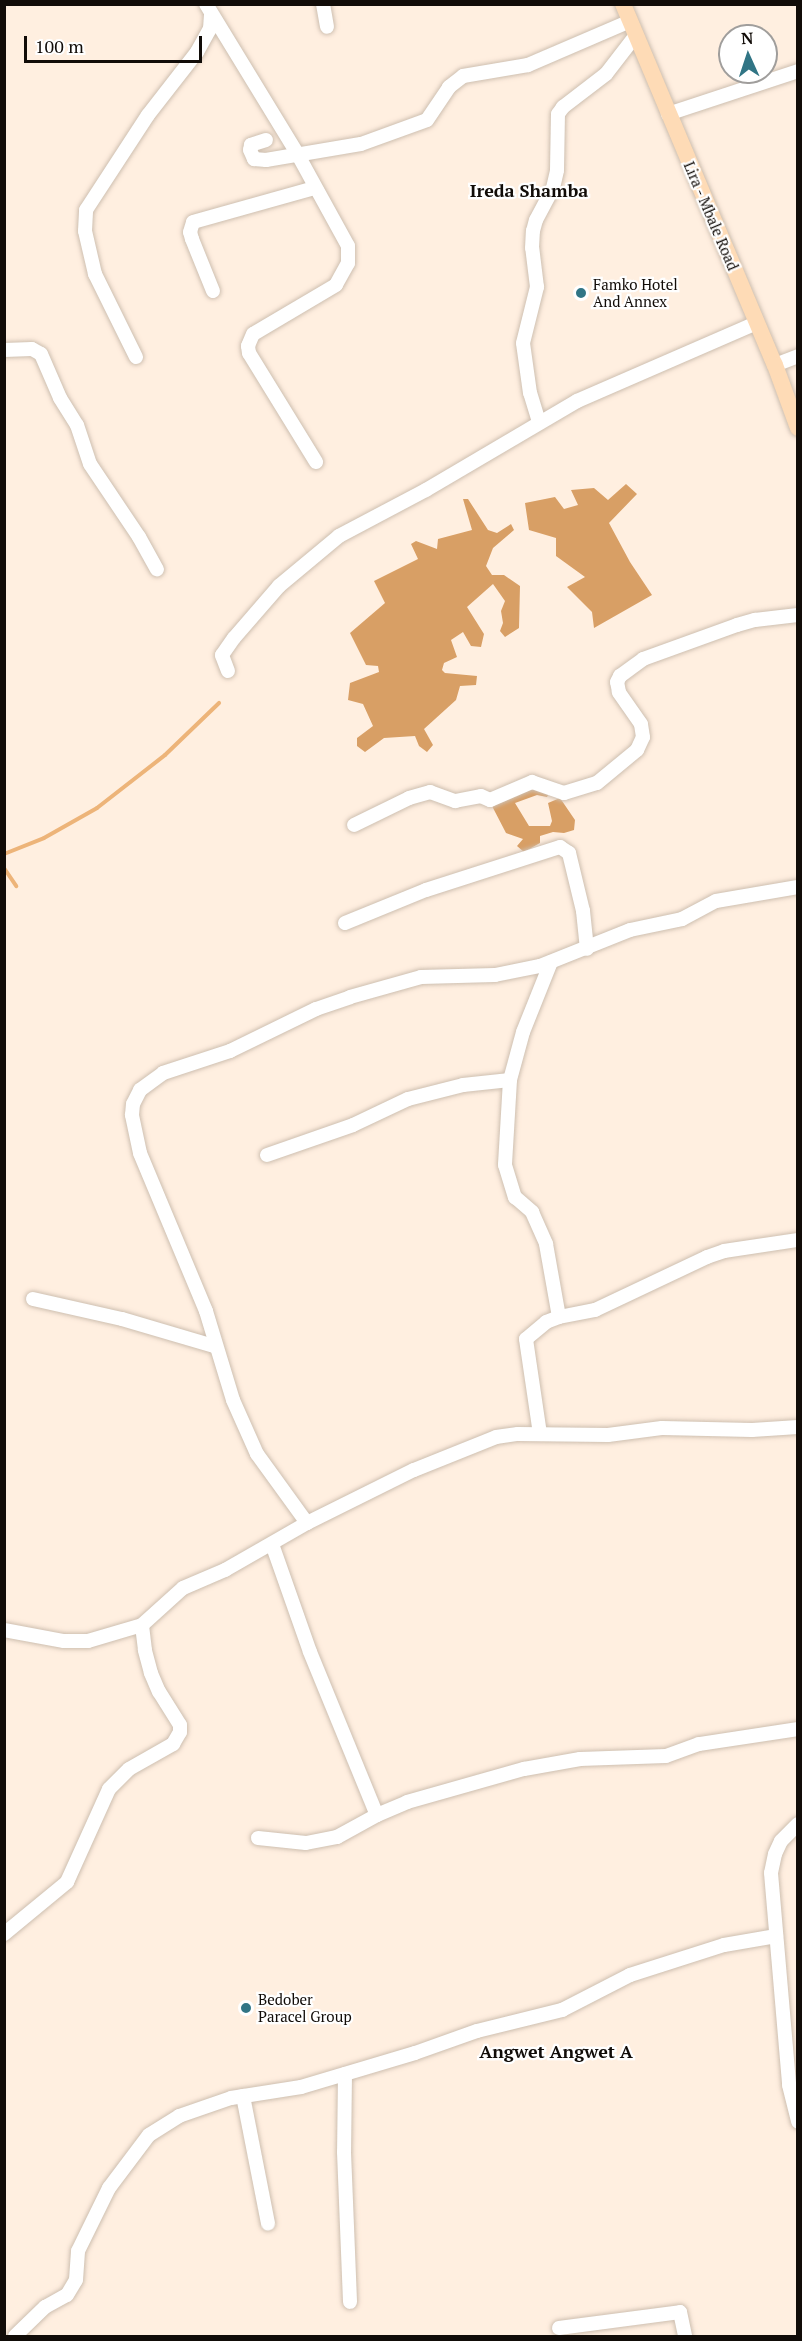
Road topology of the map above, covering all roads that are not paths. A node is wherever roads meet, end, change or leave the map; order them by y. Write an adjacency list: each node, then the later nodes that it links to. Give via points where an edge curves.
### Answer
1 (323, 4): 4 (street)
2 (623, 4): 5 (main road, Lira - Mbale Road)
3 (209, 8): 9 (street); 15 (street, via 210,29 197,52 148,115 86,210 85,231 95,274)
4 (327, 27)
5 (633, 28): 7 (main road, Lira - Mbale Road); 9 (street, via 528,65 463,76 449,87 430,117 416,124 350,147); 17 (street, via 606,74 558,114 557,170 554,188 533,231 537,287 523,343 530,393)
6 (798, 71): 7 (street)
7 (668, 114): 12 (main road, Lira - Mbale Road)
8 (266, 140): 9 (street, via 251,145 254,159)
9 (298, 155): 10 (street)
10 (315, 188): 11 (street, via 193,222 192,239); 19 (street, via 348,246 346,268 329,292 253,334 248,349)
11 (213, 291)
12 (756, 323): 16 (main road, Lira - Mbale Road); 17 (street, via 577,401)
13 (4, 350): 20 (street, via 32,349 41,354 77,425 90,464)
14 (798, 356): 16 (street)
15 (136, 357)
16 (774, 365): 18 (main road, Lira - Mbale Road)
17 (539, 422): 22 (street, via 328,544 279,586 225,649 222,658)
18 (798, 428)
19 (316, 462)
20 (157, 569)
21 (798, 615): 23 (street, via 737,625 643,659 620,676 619,692 640,724 643,736 637,750 597,783 564,793 532,782 490,800 480,796 455,801 430,792)
22 (228, 671)
23 (354, 825)
24 (798, 887): 26 (street, via 730,896 682,919 630,930)
25 (345, 923): 26 (street, via 417,893 560,847 569,853 583,911)
26 (587, 949): 27 (street)
27 (550, 962): 28 (street, via 523,1032); 33 (street, via 495,975 421,977 351,997 316,1009 230,1051 163,1072 146,1083 133,1104 134,1131 206,1311)
28 (510, 1080): 29 (street, via 463,1085 408,1099 353,1125); 32 (street, via 505,1165 508,1183 515,1197 532,1212 546,1244)
29 (267, 1155)
30 (798, 1240): 32 (street, via 724,1251 595,1310)
31 (33, 1299): 33 (street, via 122,1319)
32 (559, 1317): 35 (street, via 546,1322 526,1340)
33 (214, 1346): 36 (street, via 257,1454)
34 (798, 1427): 35 (street, via 662,1428 581,1436)
35 (540, 1434): 36 (street, via 496,1437 414,1470)
36 (307, 1523): 37 (street)
37 (272, 1544): 38 (street, via 183,1588); 41 (street, via 298,1623)
38 (142, 1625): 39 (street, via 88,1641 64,1641); 44 (street, via 151,1673 180,1725 180,1732 173,1744 129,1769 109,1789 68,1882)
39 (4, 1630)
40 (798, 1729): 41 (street, via 699,1744 666,1756 580,1759 524,1769 452,1788)
41 (377, 1815): 43 (street, via 337,1837 306,1843)
42 (798, 1824): 45 (street, via 781,1841 771,1874)
43 (258, 1838)
44 (4, 1934)
45 (776, 1936): 46 (street, via 684,1956 630,1975 562,2010 477,2031); 48 (street, via 789,2085)
46 (345, 2074): 47 (street, via 301,2087); 50 (street)
47 (243, 2096): 49 (street); 52 (street, via 179,2116 149,2135 109,2188 84,2236 78,2252 76,2280 67,2295 45,2307)
48 (798, 2122)
49 (268, 2224)
50 (350, 2302)
51 (559, 2328): 53 (street, via 680,2312)
52 (15, 2337)
53 (685, 2337)

